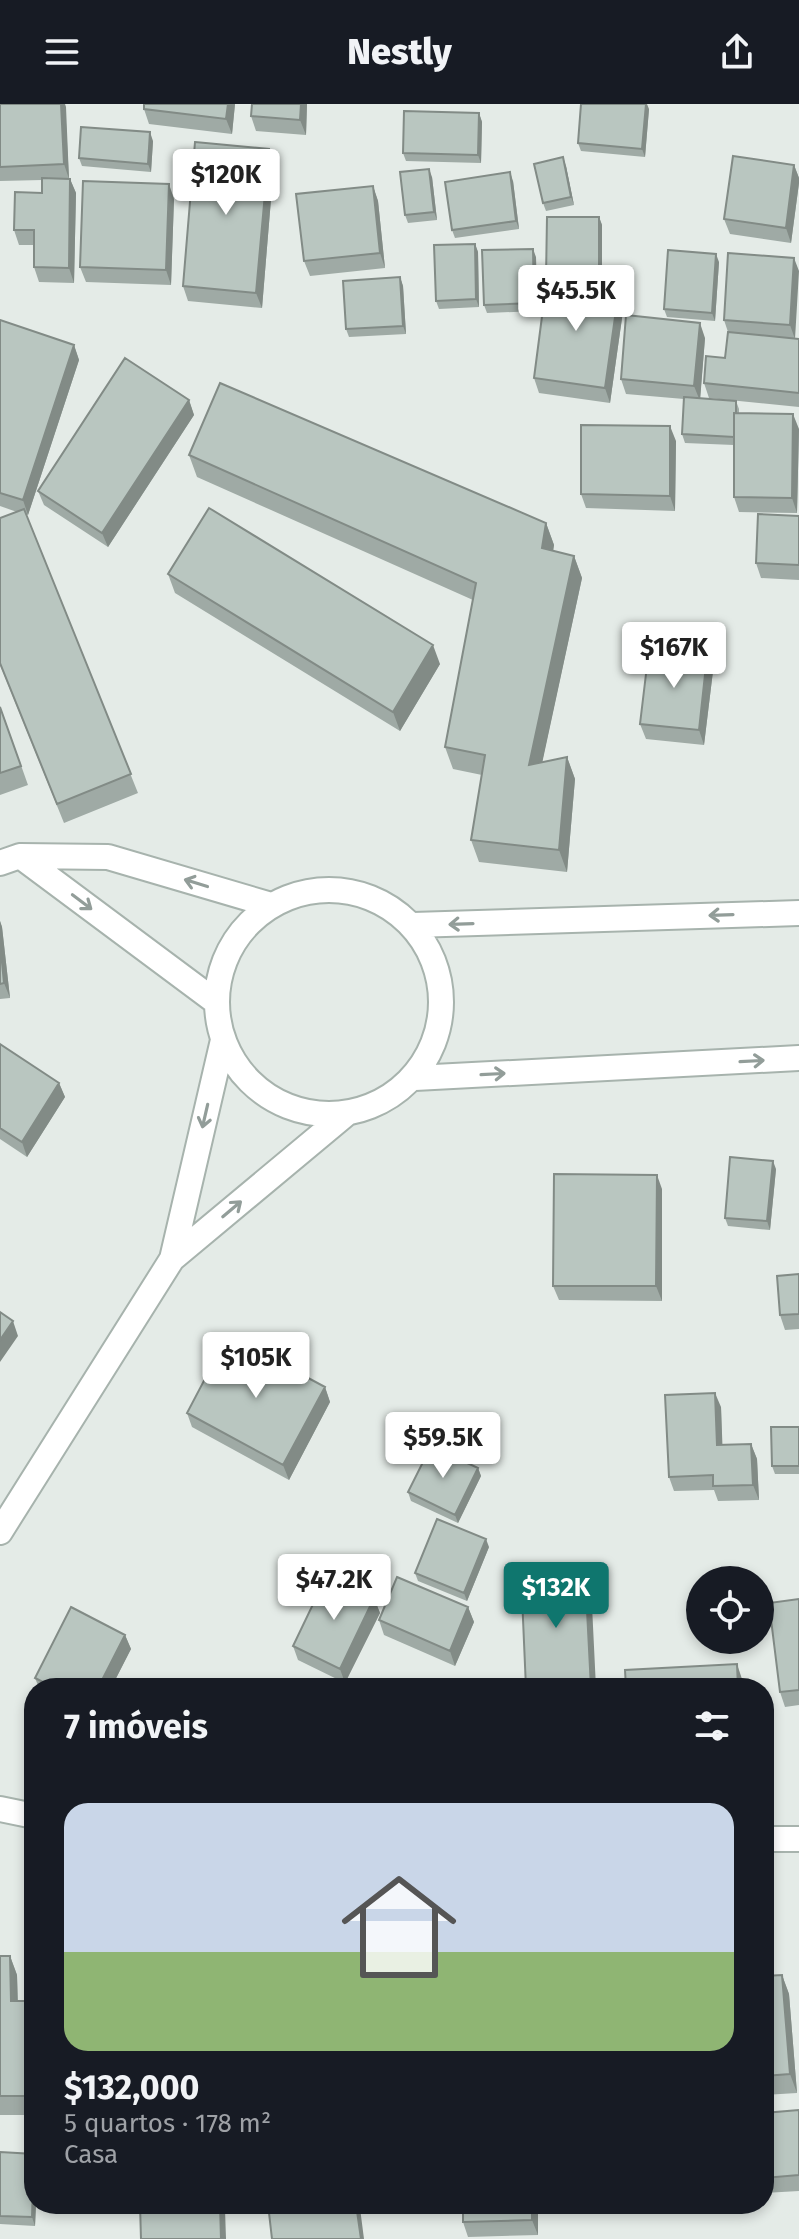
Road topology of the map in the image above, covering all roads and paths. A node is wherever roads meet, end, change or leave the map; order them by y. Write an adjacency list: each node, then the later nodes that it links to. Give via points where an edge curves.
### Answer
1 (10, 859): 2 (street, one-way to 1, via 108,857); 5 (street, one-way to 5)
2 (271, 905): 4 (street, via 307,891 346,890 382,902); 5 (street, via 242,930 222,964)
3 (799, 913): 4 (street, one-way to 4)
4 (413, 925): 8 (street, via 435,961 443,1002 436,1042)
5 (216, 1002): 6 (street)
6 (223, 1040): 9 (street, via 242,1073 271,1098 307,1113); 10 (street, one-way to 10)
7 (799, 1058): 8 (street, one-way to 7)
8 (415, 1078): 9 (street, via 383,1102)
9 (346, 1114): 10 (street, one-way to 9)
10 (172, 1259): 11 (street)
11 (0, 1532)
12 (0, 1809): 13 (street)
13 (24, 1814)
14 (774, 1839): 15 (street)
15 (799, 1839)

